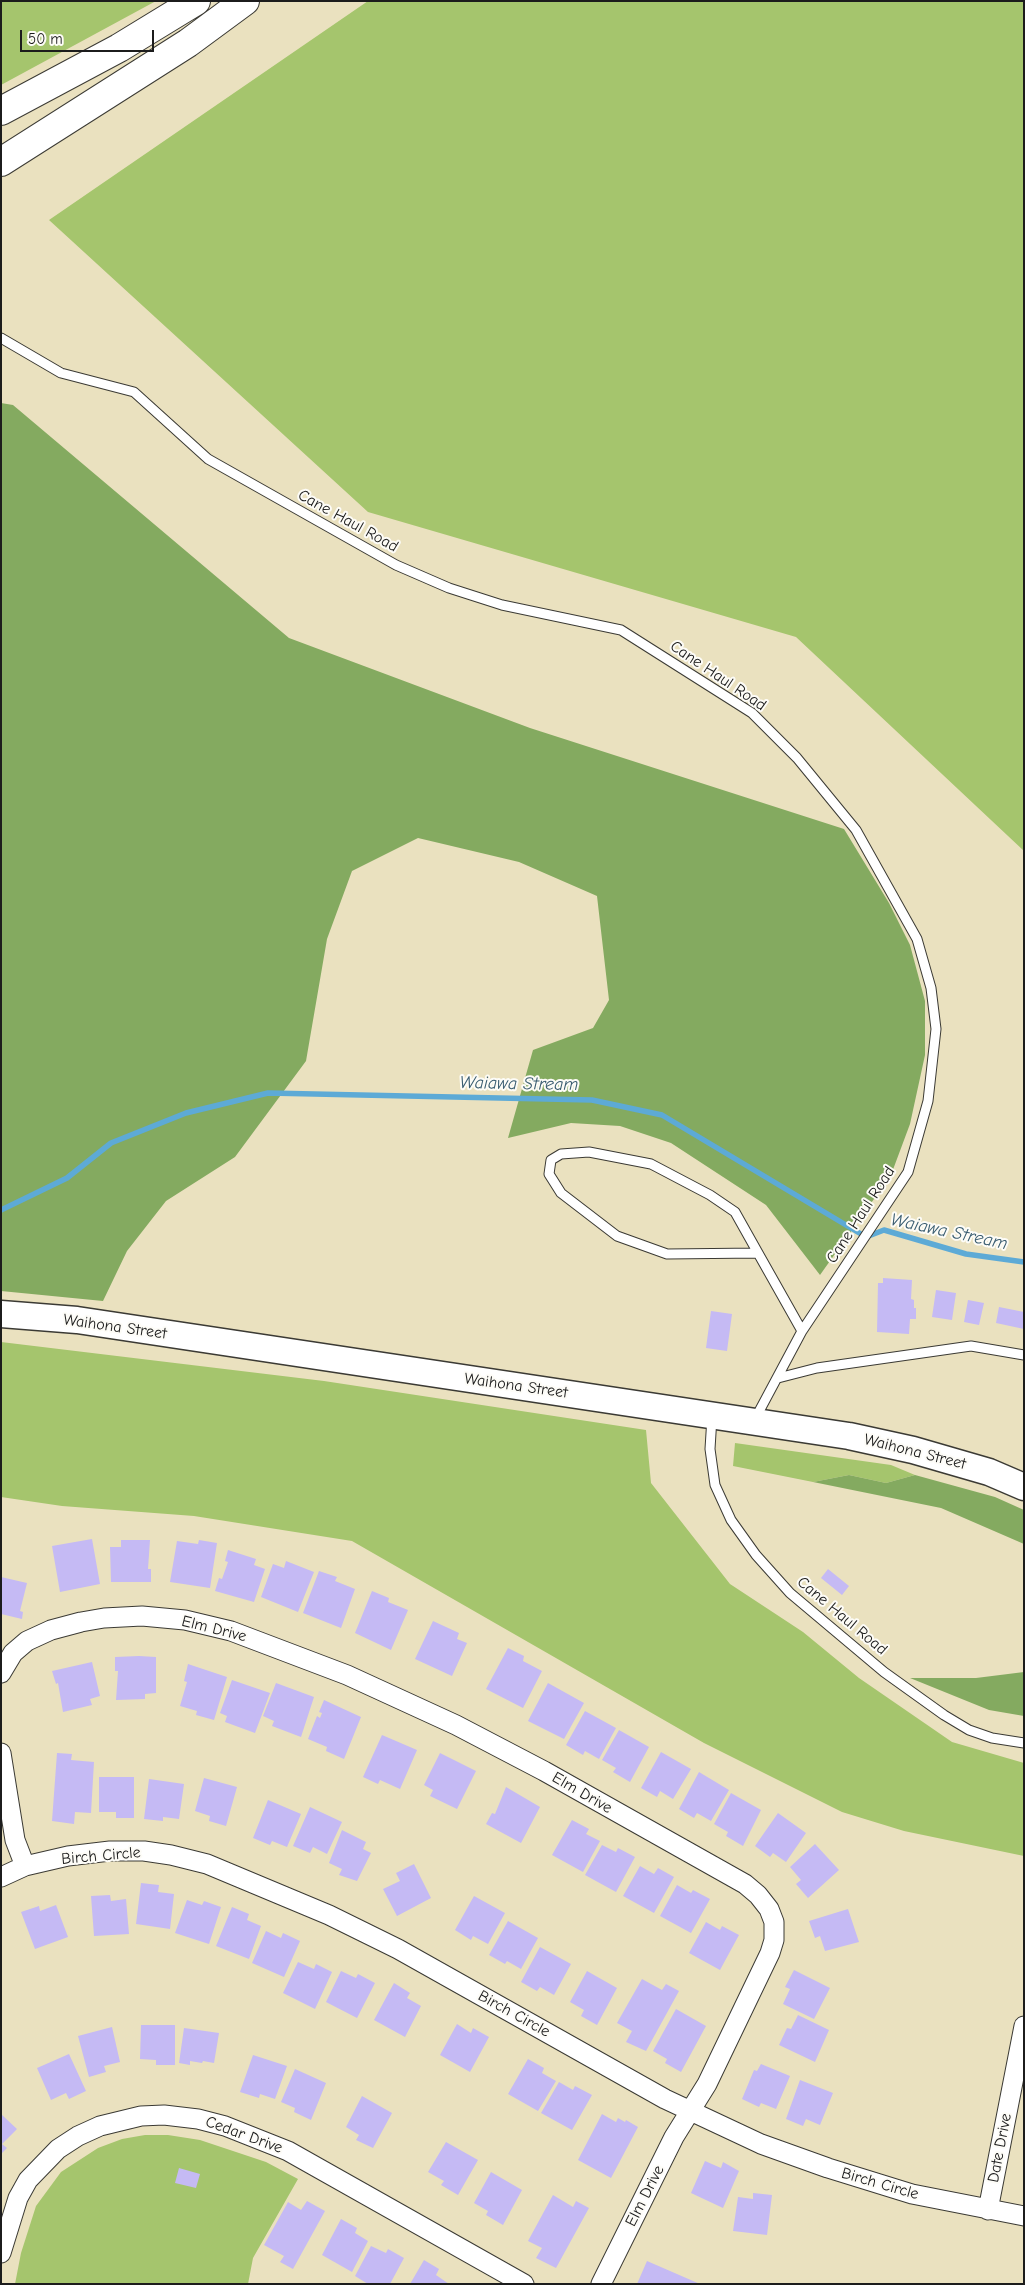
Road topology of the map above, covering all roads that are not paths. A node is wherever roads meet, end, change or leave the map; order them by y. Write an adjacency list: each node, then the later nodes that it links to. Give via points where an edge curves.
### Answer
1 (196, 1): 3 (highway, via 96,61)
2 (245, 1): 4 (highway, via 188,43)
3 (1, 111)
4 (1, 162)
5 (1, 338): 8 (lane, Cane Haul Road, via 61,373 134,392 208,459 396,565 449,588 502,605 621,630 752,712 797,758 856,830 917,939 930,988 936,1029 928,1101 908,1172)
6 (758, 1253): 6 (lane, via 735,1212 651,1164 589,1152 561,1154 551,1160 549,1174 561,1193 617,1236 667,1254); 8 (lane)
7 (1, 1314): 11 (street, Waihona Street, via 77,1320)
8 (802, 1331): 10 (lane, Cane Haul Road)
9 (1024, 1355): 10 (lane, via 971,1346 817,1368)
10 (778, 1378): 12 (lane, Cane Haul Road)
11 (712, 1415): 12 (street, Waihona Street); 15 (lane, Cane Haul Road, via 710,1448 715,1485 727,1511 756,1554 790,1593 884,1672 944,1715 969,1730)
12 (754, 1421): 13 (street, Waihona Street, via 913,1450 989,1472)
13 (1024, 1487)
14 (3, 1663): 20 (street, Elm Drive, via 27,1641 50,1630 104,1618 142,1616 185,1620 231,1631 347,1675 456,1725 745,1884 758,1894 769,1910 774,1922 774,1940 707,2084)
15 (1024, 1743)
16 (1, 1753): 17 (street, via 15,1840)
17 (25, 1866): 18 (street, Birch Circle); 20 (street, Birch Circle, via 68,1856 118,1851 171,1855 207,1864 329,1915 398,1949)
18 (1, 1877)
19 (1024, 2026): 21 (street, Date Drive)
20 (690, 2112): 21 (street, Birch Circle, via 761,2144 828,2168 912,2194); 25 (street, Elm Drive, via 674,2137)
21 (988, 2210): 22 (street, Birch Circle)
22 (1024, 2216)
23 (1, 2253): 24 (street, Cedar Drive, via 18,2198 28,2180 58,2150 100,2126 141,2116 164,2115 225,2126 288,2151)
24 (524, 2284)
25 (601, 2284)

